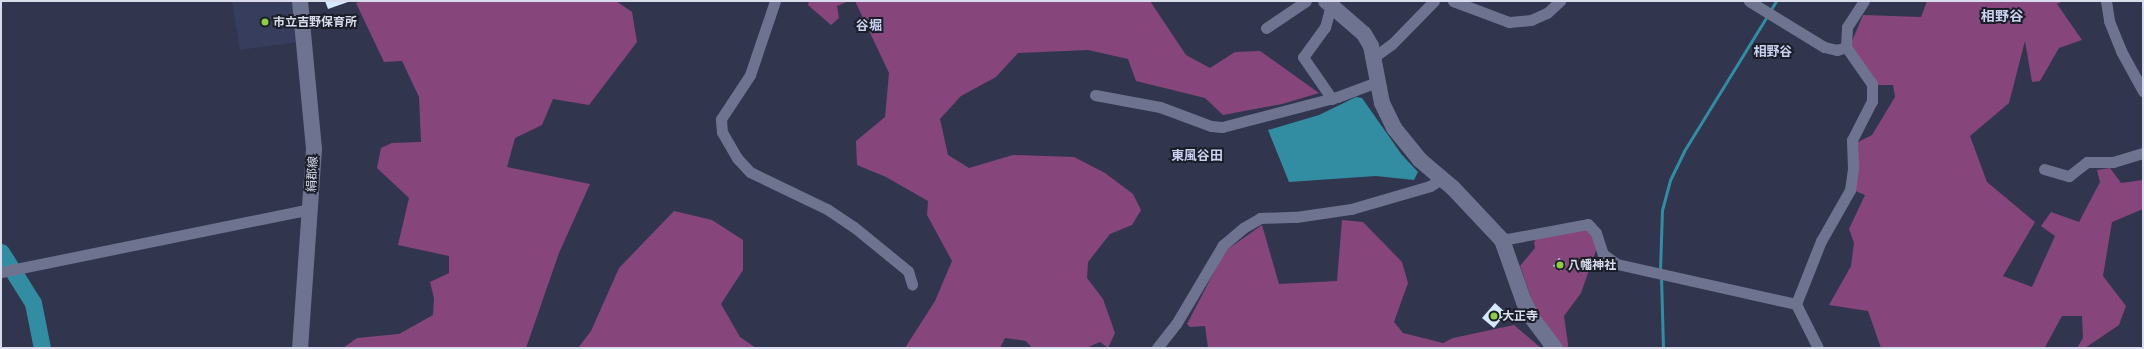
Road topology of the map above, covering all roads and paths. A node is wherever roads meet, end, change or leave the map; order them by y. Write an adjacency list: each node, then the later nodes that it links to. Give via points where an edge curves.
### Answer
1 (300, 1): 21 (street, 絹郡線, via 314,149)
2 (774, 1): 24 (street, via 750,75 722,120 722,132 737,158 750,172 827,209 854,227 908,271)
3 (1306, 1): 11 (street)
4 (1434, 1): 13 (street, via 1392,44)
5 (1453, 1): 6 (street, via 1509,22 1530,20 1547,13)
6 (1560, 1)
7 (1749, 1): 12 (street, via 1824,47 1837,50)
8 (1864, 1): 12 (street, via 1847,26)
9 (2106, 1): 15 (street, via 2109,21 2121,51)
10 (1329, 3): 13 (street, via 1364,34); 17 (street, via 1325,26 1303,57)
11 (1266, 28)
12 (1846, 47): 25 (street, via 1872,84 1872,101 1852,140 1853,169 1850,190 1821,241)
13 (1374, 57): 14 (street)
14 (1377, 82): 17 (street); 20 (street, via 1382,103 1394,128 1420,160)
15 (2143, 91)
16 (1095, 95): 17 (street, via 1160,107 1211,126 1222,127)
17 (1332, 99)
18 (2143, 153): 19 (street, via 2113,162 2087,162 2069,176)
19 (2044, 169)
20 (1441, 179): 22 (street); 27 (street, via 1430,186 1351,209 1296,217 1260,218 1243,228 1216,256 1176,324)
21 (311, 209): 23 (street); 26 (street, 絹郡線)
22 (1502, 240): 25 (street, via 1588,224 1596,233 1603,254 1617,264 1670,278); 28 (street, via 1524,302 1532,318)
23 (5, 271)
24 (912, 284)
25 (1796, 304): 29 (street)
26 (300, 348)
27 (1157, 348)
28 (1555, 348)
29 (1818, 348)

